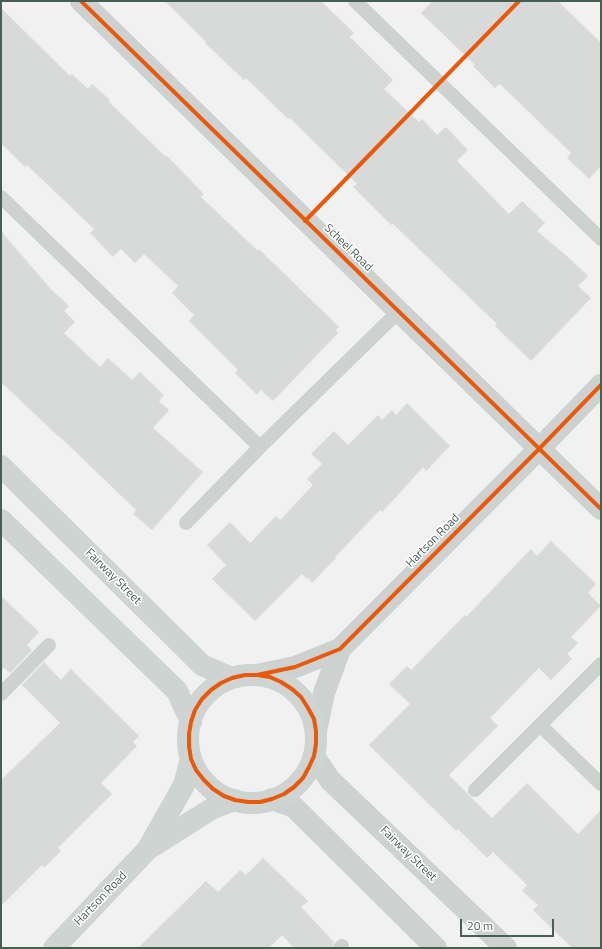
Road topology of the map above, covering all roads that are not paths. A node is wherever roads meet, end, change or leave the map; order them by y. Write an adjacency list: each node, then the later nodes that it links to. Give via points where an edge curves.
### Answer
1 (81, 1): 5 (street, Scheel Road)
2 (355, 1): 4 (lane)
3 (1, 197): 7 (lane)
4 (601, 239)
5 (398, 312): 7 (lane); 8 (street, Scheel Road)
6 (601, 385): 8 (street, Hartson Road)
7 (260, 447): 12 (lane)
8 (539, 449): 10 (street, Scheel Road); 14 (street, Hartson Road)
9 (1, 466): 17 (street, Fairway Street, via 202,665)
10 (601, 509)
11 (1, 520): 19 (street, via 176,691)
12 (186, 523)
13 (49, 645): 18 (lane)
14 (340, 649): 16 (street, Hartson Road, via 295,667); 21 (street, Hartson Road, via 324,693)
15 (601, 664): 20 (lane)
16 (257, 675): 17 (street); 21 (street, via 281,682 301,697 314,719)
17 (232, 678): 19 (street, via 210,690 195,710)
18 (1, 694)
19 (191, 722): 23 (street, via 189,746)
20 (540, 725): 24 (lane); 25 (lane)
21 (316, 731): 22 (street)
22 (314, 756): 26 (street, via 310,768 299,783); 31 (street, Fairway Street, via 330,780)
23 (192, 759): 27 (street, via 196,770 213,789); 28 (street, Hartson Road, via 184,785)
24 (601, 784)
25 (475, 790)
26 (272, 799): 27 (street, via 260,802); 30 (street, via 294,807)
27 (235, 800): 28 (street, Hartson Road, via 213,808)
28 (148, 849): 29 (street, Hartson Road)
29 (54, 948)
30 (436, 948)
31 (506, 948)

